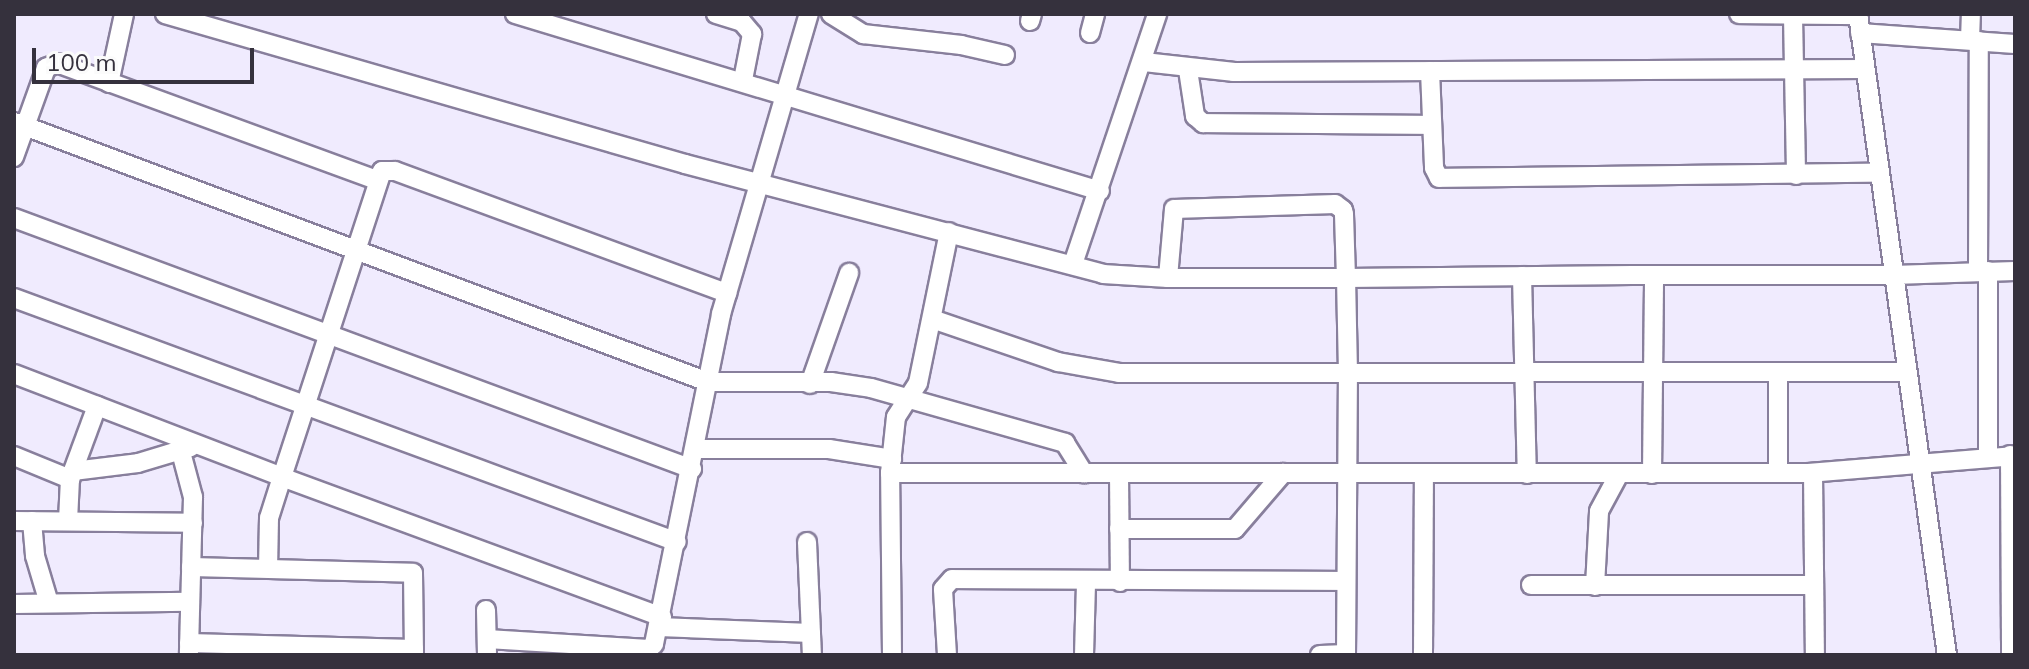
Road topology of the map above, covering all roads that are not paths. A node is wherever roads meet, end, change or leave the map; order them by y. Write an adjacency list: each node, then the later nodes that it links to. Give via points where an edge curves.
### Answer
1 (124, 14): 24 (street)
2 (165, 14): 32 (street)
3 (515, 14): 23 (street)
4 (716, 14): 23 (street, via 742,22 752,34)
5 (809, 14): 25 (street)
6 (831, 14): 17 (street, via 863,34)
7 (1095, 14): 14 (street)
8 (1157, 14): 18 (street)
9 (1739, 14): 11 (street)
10 (1971, 14): 15 (street)
11 (1773, 15): 12 (street)
12 (1793, 16): 13 (street); 21 (street)
13 (1859, 21): 15 (street); 19 (street)
14 (1090, 33)
15 (1975, 40): 16 (street); 39 (street)
16 (2015, 44)
17 (1005, 55)
18 (1144, 62): 20 (street); 33 (street)
19 (1865, 69): 21 (street); 29 (street)
20 (1188, 70): 22 (street); 27 (street, via 1195,116 1203,123)
21 (1794, 70): 22 (street); 30 (street)
22 (1430, 71): 27 (street)
23 (743, 80): 25 (street)
24 (109, 83): 26 (street, via 50,64); 31 (street)
25 (788, 93): 32 (street); 33 (street)
26 (19, 124): 28 (street); 36 (street)
27 (1432, 125): 30 (street, via 1434,168 1444,179)
28 (14, 157)
29 (1878, 173): 30 (street); 42 (street)
30 (1796, 175)
31 (377, 180): 36 (street); 46 (street, via 382,171 395,171)
32 (762, 181): 35 (street); 46 (street)
33 (1100, 191): 37 (street)
34 (14, 218): 49 (street)
35 (949, 232): 37 (street); 48 (street)
36 (358, 249): 49 (street); 56 (street)
37 (1073, 264): 44 (street, via 1115,277)
38 (2015, 271): 39 (street)
39 (1983, 272): 42 (street); 64 (street)
40 (849, 273): 57 (street)
41 (1654, 275): 42 (street); 43 (street); 55 (street)
42 (1893, 275): 51 (street)
43 (1522, 276): 45 (street); 50 (street)
44 (1168, 278): 45 (street); 45 (street, via 1174,209 1335,204 1344,214)
45 (1346, 278): 52 (street)
46 (727, 293): 56 (street)
47 (14, 298): 60 (street)
48 (935, 320): 52 (street, via 1058,362 1119,373); 58 (street, via 918,383)
49 (330, 338): 60 (street); 68 (street)
50 (1525, 371): 52 (street); 55 (street); 76 (street)
51 (1907, 372): 54 (street); 67 (street)
52 (1348, 373): 69 (street)
53 (14, 374): 59 (street)
54 (1778, 374): 55 (street); 72 (street)
55 (1652, 375): 78 (street)
56 (708, 382): 57 (street); 62 (street)
57 (810, 384): 58 (street, via 852,383)
58 (903, 401): 66 (street); 74 (street, via 1065,443)
59 (97, 406): 61 (street); 79 (street)
60 (305, 406): 80 (street); 85 (street)
61 (189, 448): 79 (street); 80 (street); 83 (street)
62 (696, 449): 66 (street, via 829,449); 68 (street)
63 (14, 456): 79 (street)
64 (1988, 456): 65 (street); 67 (street)
65 (2013, 456): 114 (street)
66 (891, 466): 74 (street); 107 (street)
67 (1920, 466): 73 (street); 113 (street)
68 (692, 469): 85 (street)
69 (1345, 472): 71 (street); 75 (street); 89 (street)
70 (1119, 473): 71 (street); 74 (street); 84 (street)
71 (1283, 473): 84 (street, via 1232,531)
72 (1778, 473): 73 (street); 78 (street)
73 (1813, 473): 93 (street)
74 (1084, 474)
75 (1424, 474): 76 (street); 111 (street)
76 (1527, 474): 77 (street)
77 (1619, 474): 78 (street); 94 (street, via 1599,511)
78 (1652, 474)
79 (71, 475): 82 (street)
80 (282, 477): 88 (street, via 269,518); 99 (street)
81 (23, 521): 82 (street); 96 (street)
82 (68, 521): 83 (street)
83 (193, 523): 87 (street)
84 (1119, 529): 91 (street)
85 (677, 542): 99 (street)
86 (807, 542): 100 (street)
87 (191, 567): 88 (street); 95 (street)
88 (268, 568): 104 (street, via 413,573)
89 (1346, 581): 91 (street); 105 (street)
90 (1086, 582): 91 (street); 108 (street, via 946,580); 109 (street)
91 (1120, 582)
92 (1531, 585): 94 (street)
93 (1814, 585): 94 (street); 112 (street)
94 (1595, 586)
95 (190, 602): 96 (street); 102 (street)
96 (49, 603): 97 (street)
97 (14, 604)
98 (486, 610): 101 (street)
99 (660, 622): 100 (street); 103 (street, via 652,647)
100 (811, 633): 106 (street)
101 (487, 647): 103 (street)
102 (189, 649): 104 (street)
103 (629, 651)
104 (414, 652)
105 (1346, 654): 110 (street)
106 (812, 655)
107 (892, 655)
108 (947, 655)
109 (1084, 655)
110 (1320, 655)
111 (1423, 655)
112 (1815, 655)
113 (1947, 655)
114 (2011, 655)

